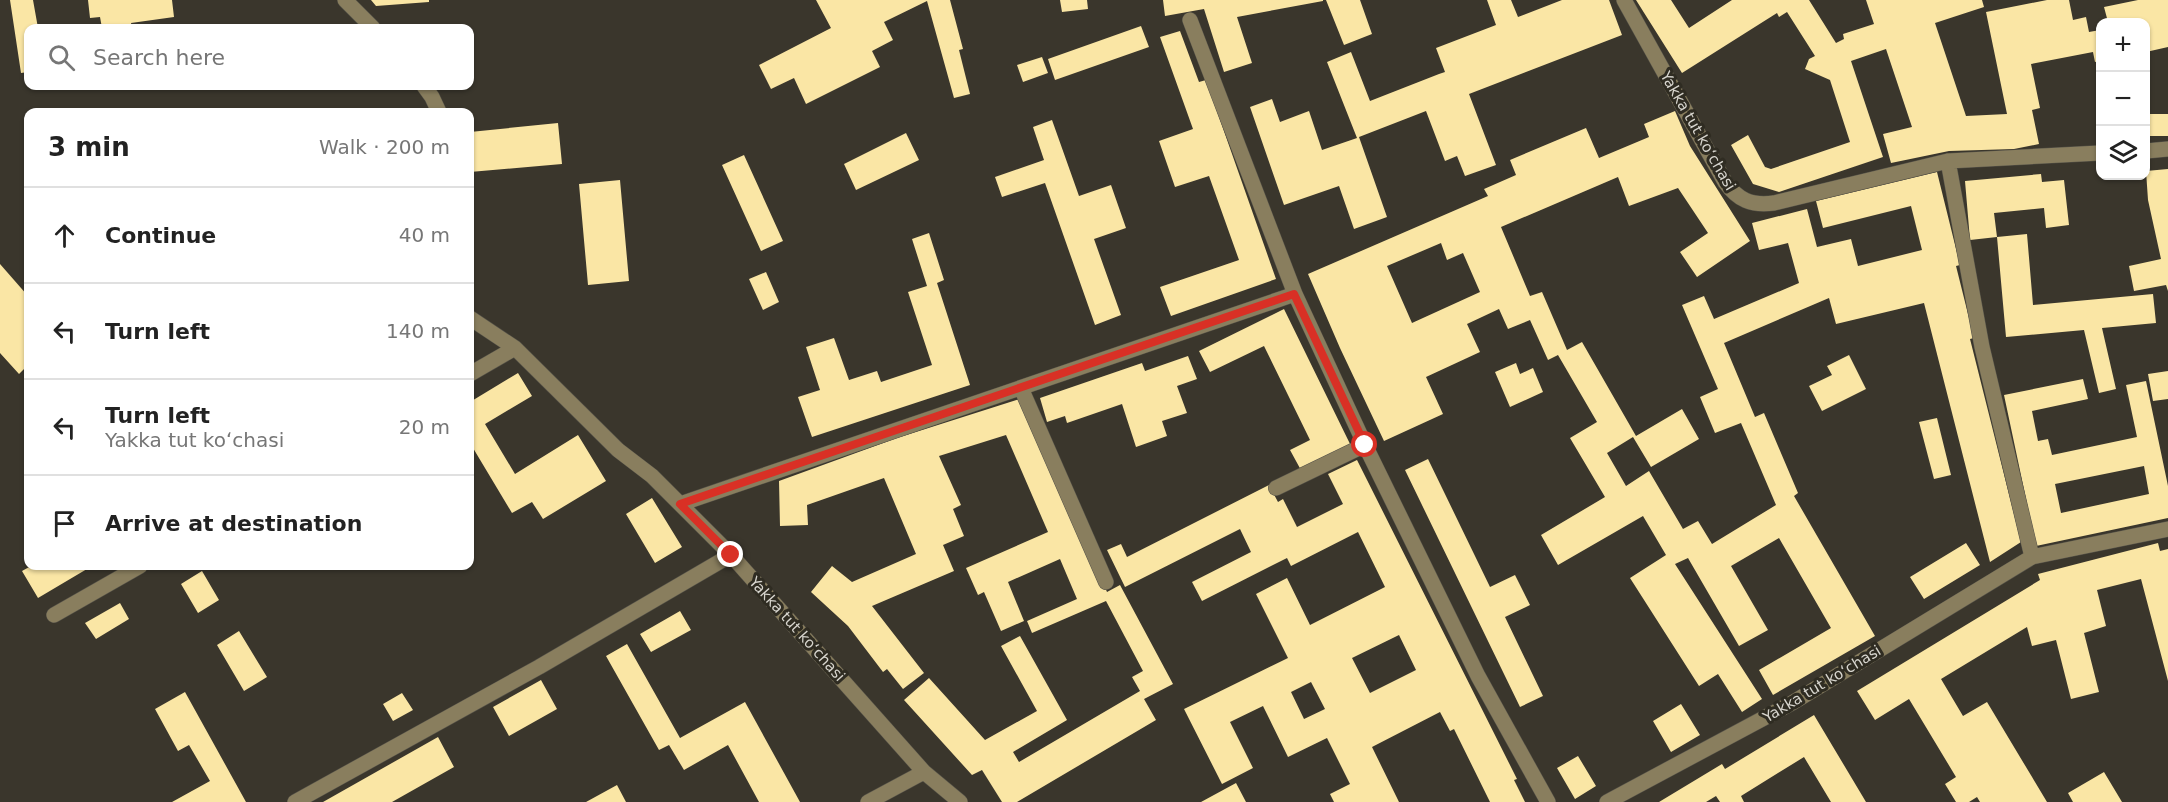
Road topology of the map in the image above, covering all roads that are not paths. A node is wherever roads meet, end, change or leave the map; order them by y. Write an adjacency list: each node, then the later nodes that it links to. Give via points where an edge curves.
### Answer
1 (345, 0): 4 (street)
2 (1624, 0): 10 (street, Yakka tut koʻchasi, via 1725,182 1733,194 1746,202 1774,203)
3 (1190, 20): 11 (street)
4 (369, 24)
5 (427, 90): 6 (street)
6 (437, 108)
7 (2168, 149): 8 (street)
8 (2150, 151)
9 (2096, 153): 10 (street, Yakka tut koʻchasi)
10 (1948, 161): 21 (street, via 1982,347)
11 (1294, 294): 15 (street); 16 (street)
12 (474, 321): 13 (street, Yakka tut koʻchasi)
13 (515, 348): 14 (street); 18 (street, Yakka tut koʻchasi, via 601,434)
14 (474, 372)
15 (1021, 388): 18 (street); 23 (street)
16 (1365, 445): 17 (street); 29 (street, via 1478,676)
17 (1276, 488)
18 (680, 504): 20 (street, Yakka tut koʻchasi)
19 (2168, 529): 21 (street, Yakka tut koʻchasi)
20 (731, 555): 25 (street, Yakka tut koʻchasi); 26 (street)
21 (2032, 557): 30 (street, Yakka tut koʻchasi, via 1792,704)
22 (133, 570): 24 (street)
23 (1106, 582)
24 (54, 615)
25 (924, 772): 27 (street); 28 (street, Yakka tut koʻchasi)
26 (296, 802)
27 (868, 802)
28 (960, 802)
29 (1548, 802)
30 (1607, 802)

